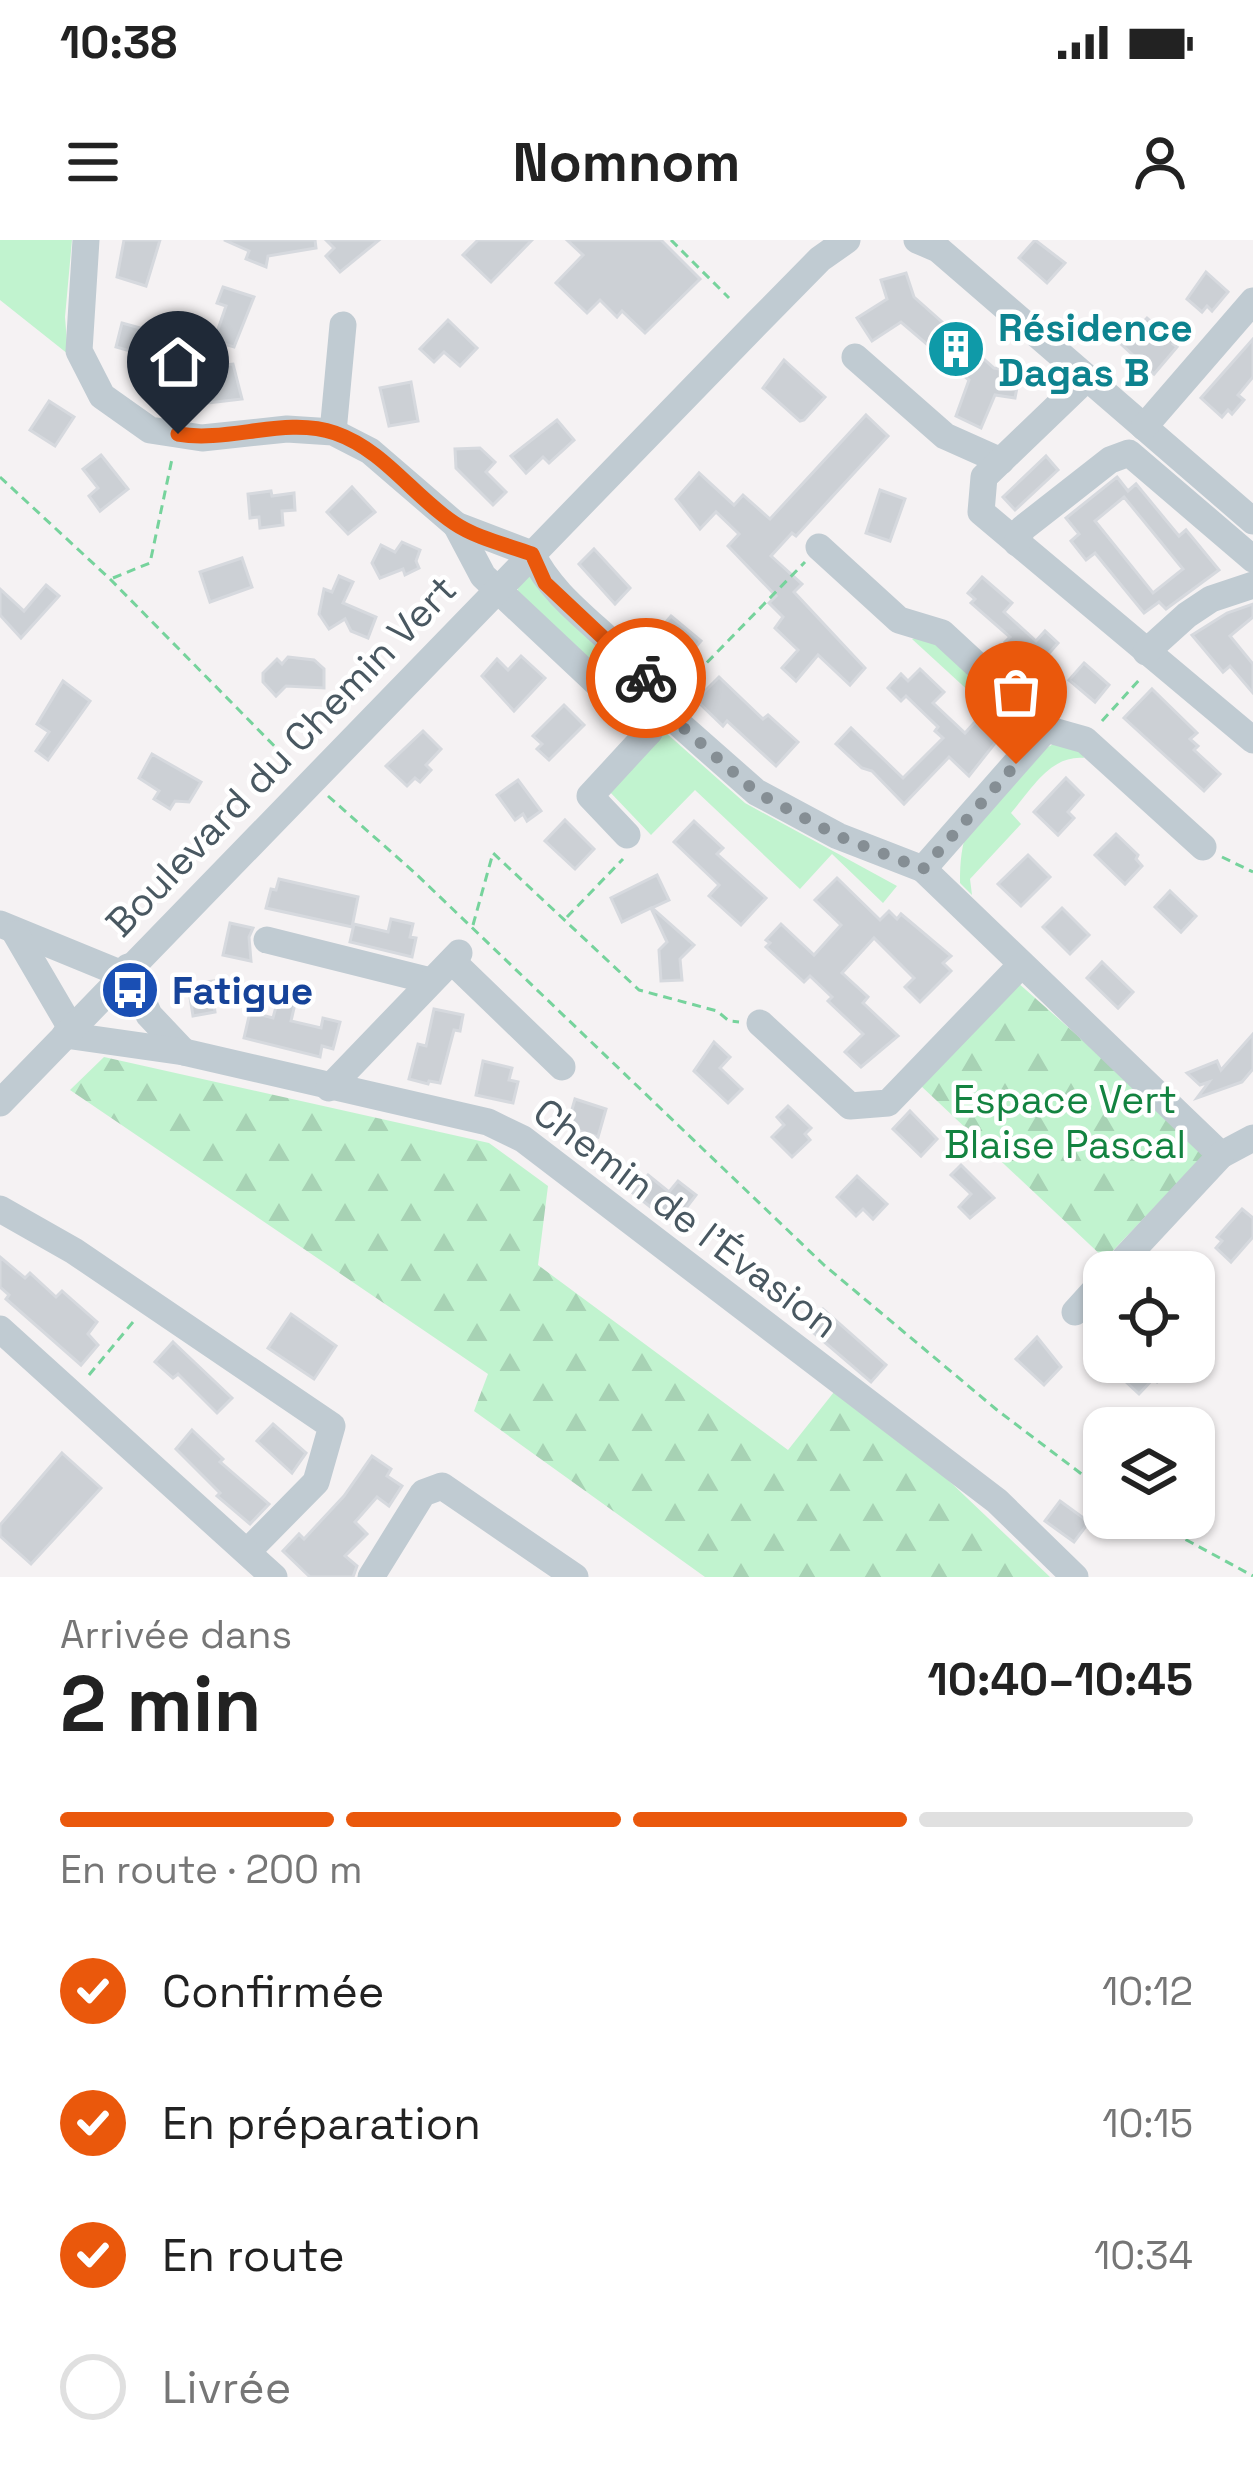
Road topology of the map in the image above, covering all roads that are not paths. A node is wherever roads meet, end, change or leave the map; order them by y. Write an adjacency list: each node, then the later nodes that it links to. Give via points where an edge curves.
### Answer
1 (86, 240): 10 (street, via 79,351 102,396 150,430 202,438)
2 (848, 240): 4 (street, Boulevard du Chemin Vert)
3 (930, 243): 8 (street)
4 (826, 249): 16 (street, Boulevard du Chemin Vert)
5 (1253, 302): 9 (street)
6 (343, 325): 10 (street)
7 (855, 358): 11 (street, via 945,436)
8 (1088, 378): 9 (street); 11 (street)
9 (1144, 427): 12 (street)
10 (333, 432): 13 (street, via 370,451)
11 (1001, 461): 14 (street, via 984,478 981,512)
12 (1253, 521)
13 (456, 525): 16 (street); 19 (street, via 483,576)
14 (1017, 543): 17 (street, via 1022,529 1129,453); 20 (street)
15 (819, 547): 22 (street, via 899,620 942,633)
16 (532, 554): 19 (street, Boulevard du Chemin Vert); 21 (street, via 545,583 652,684)
17 (1253, 559)
18 (1253, 585): 20 (street, via 1187,615)
19 (499, 589): 21 (street); 30 (street, Boulevard du Chemin Vert)
20 (1151, 657): 23 (street)
21 (660, 714): 24 (street, via 590,796); 26 (street, via 756,792)
22 (1046, 729): 25 (street, via 1085,740); 26 (street)
23 (1253, 740)
24 (627, 835)
25 (1203, 847)
26 (923, 869): 29 (street)
27 (8, 929): 30 (street); 33 (street)
28 (267, 940): 31 (street)
29 (1020, 966): 32 (street, via 888,1103 850,1106); 39 (street)
30 (125, 970): 33 (street, Boulevard du Chemin Vert); 34 (street, via 149,1015)
31 (431, 981): 35 (street, via 461,948); 36 (street)
32 (760, 1024)
33 (68, 1032): 34 (street, Chemin de l'Évasion); 37 (street, Boulevard du Chemin Vert)
34 (184, 1052): 36 (street, Chemin de l'Évasion)
35 (562, 1067)
36 (329, 1088): 49 (street, Chemin de l'Évasion, via 488,1122 523,1139 997,1501)
37 (0, 1103)
38 (1253, 1138): 39 (street)
39 (1220, 1155): 41 (street)
40 (0, 1209): 45 (street, via 332,1426 316,1482)
41 (1131, 1251)
42 (1083, 1303): 43 (street)
43 (1075, 1312)
44 (0, 1328): 45 (street)
45 (248, 1552): 46 (street)
46 (274, 1577)
47 (371, 1577): 48 (street, via 423,1493 442,1486)
48 (575, 1577)
49 (1075, 1577)

